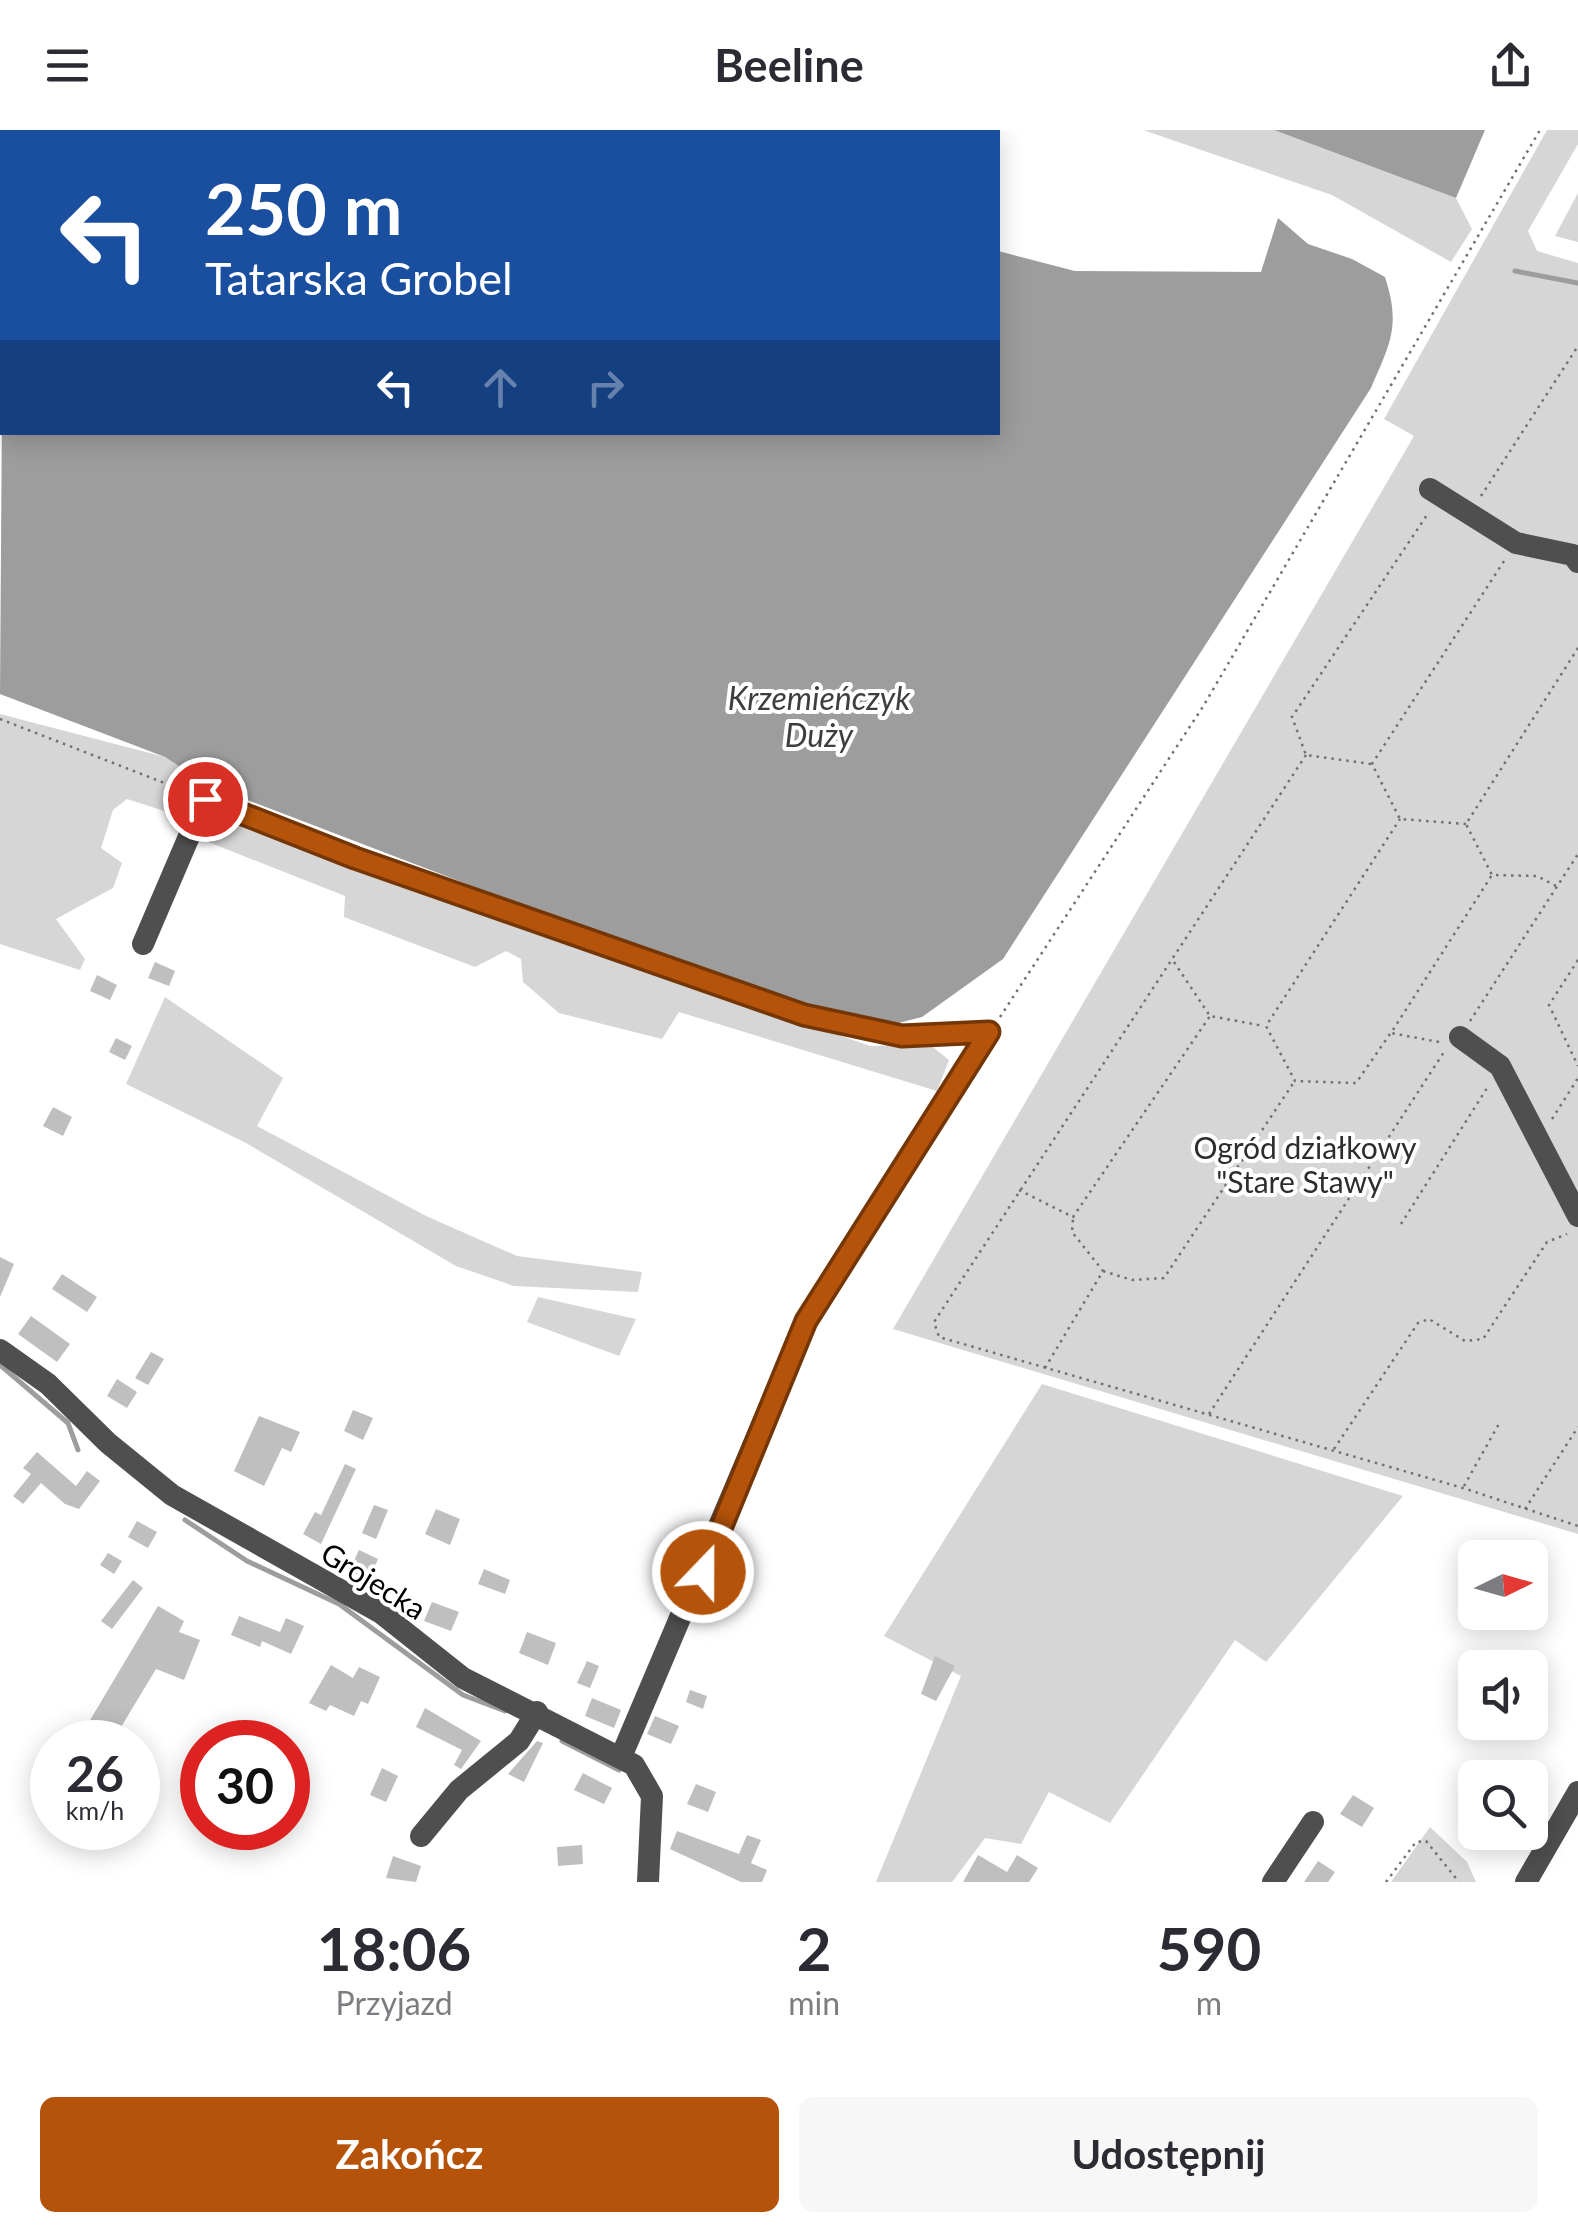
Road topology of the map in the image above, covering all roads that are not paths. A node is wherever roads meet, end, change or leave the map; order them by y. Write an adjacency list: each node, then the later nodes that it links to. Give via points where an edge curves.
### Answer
1 (1435, 492): 2 (street, via 1516,543 1573,555)
2 (1578, 562)
3 (143, 944): 8 (street, via 205,799 804,1015 902,1036 989,1032 806,1321)
4 (1460, 1036): 5 (street, via 1500,1066)
5 (1578, 1216)
6 (0, 1350): 7 (street, Grojecka, via 172,1495 382,1613 463,1678)
7 (537, 1712): 8 (street, Grojecka); 11 (street, via 519,1741 459,1790)
8 (622, 1757): 12 (street, Grojecka, via 640,1772 652,1796)
9 (1578, 1792): 14 (street)
10 (1313, 1822): 13 (street)
11 (421, 1836)
12 (648, 1882)
13 (1273, 1882)
14 (1526, 1882)

